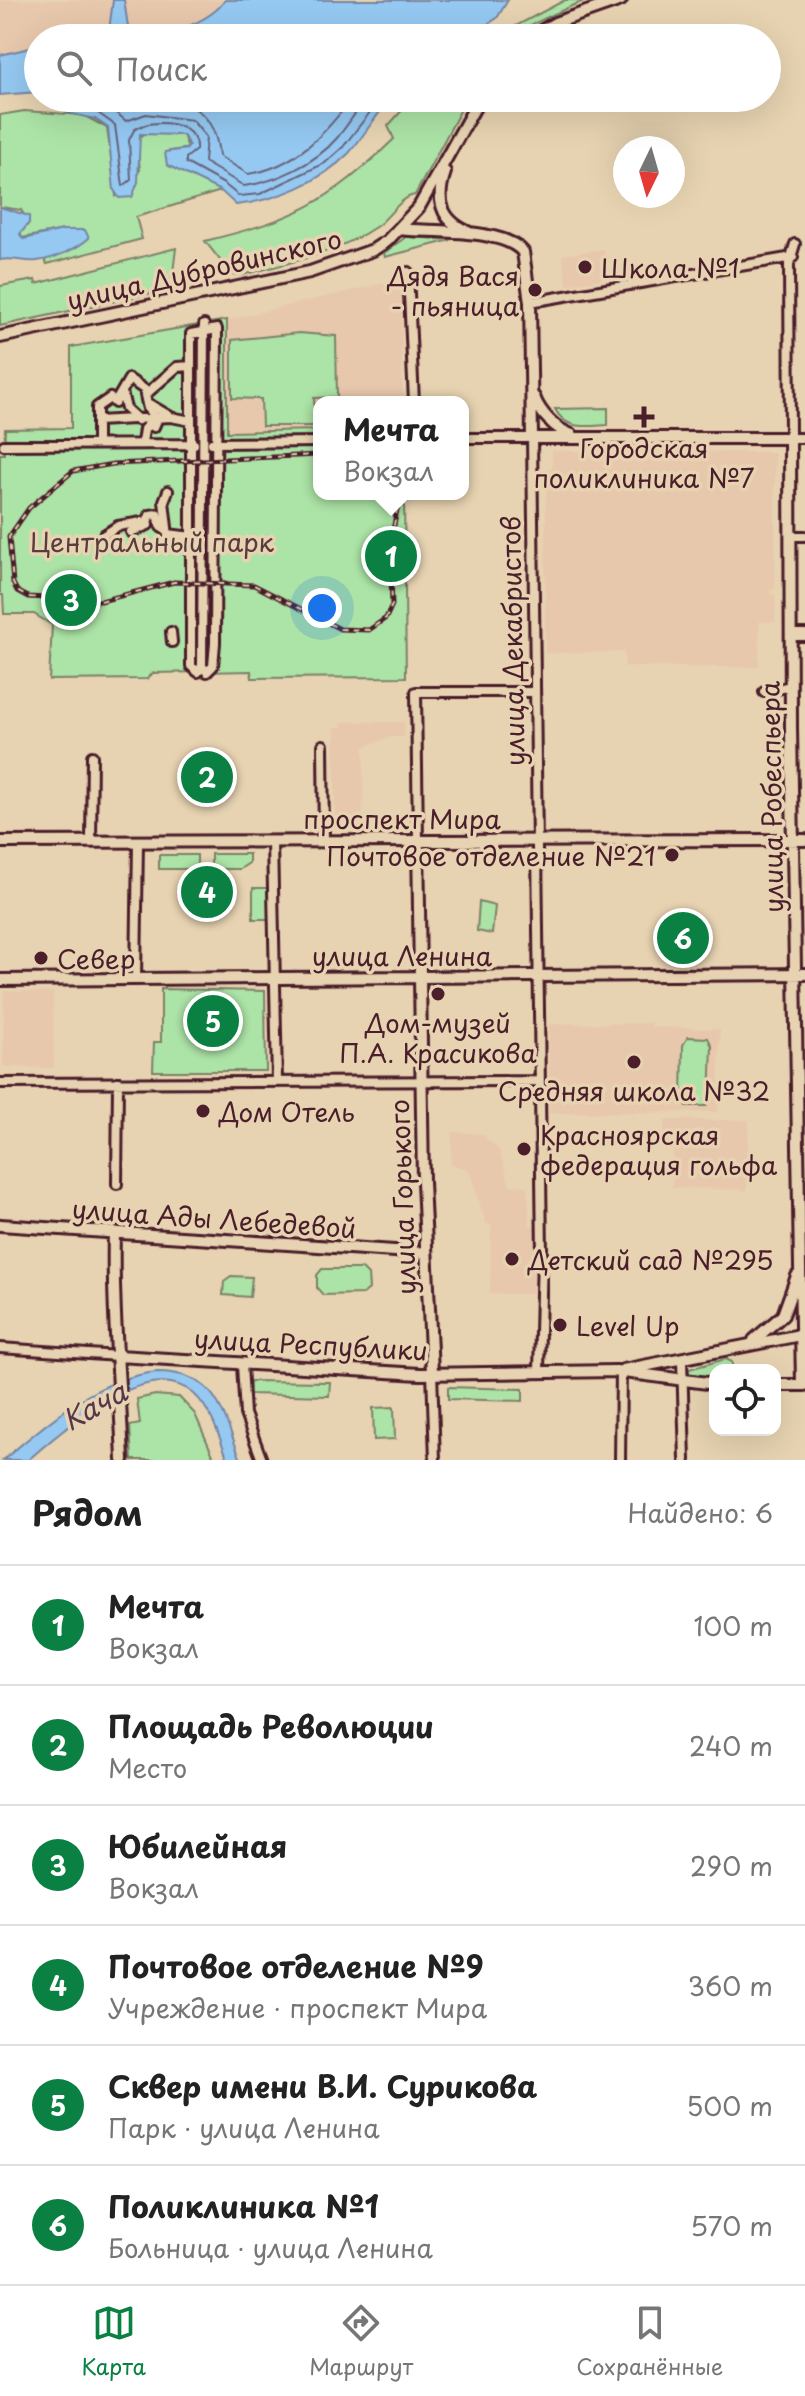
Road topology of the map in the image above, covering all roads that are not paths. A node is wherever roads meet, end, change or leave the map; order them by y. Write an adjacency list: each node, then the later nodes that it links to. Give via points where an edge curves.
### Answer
1 (621, 0): 2 (main road)
2 (553, 24)
3 (473, 112): 4 (main road, улица Дубровинского)
4 (450, 155): 5 (main road, улица Дубровинского, via 419,207); 6 (main road, via 441,186 442,210 451,224)
5 (398, 229): 6 (main road); 12 (main road, улица Дубровинского, via 373,250 310,272)
6 (475, 235): 10 (main road, улица Декабристов, via 518,246 526,259)
7 (795, 244): 8 (street, улица Робеспьера)
8 (793, 257): 10 (street); 26 (street, улица Робеспьера)
9 (408, 272): 16 (street)
10 (530, 302): 14 (main road, улица Декабристов)
11 (204, 328): 13 (street, via 191,334); 31 (street, via 217,329); 33 (street)
12 (0, 337)
13 (191, 366): 17 (street, via 177,367); 22 (street)
14 (532, 391): 23 (main road, via 538,408 559,429); 25 (main road, улица Декабристов)
15 (122, 392): 17 (street, via 129,379 145,390); 20 (street, via 115,403 110,398 97,407); 21 (street, via 128,413)
16 (414, 396)
17 (145, 398): 18 (street); 19 (street)
18 (171, 417): 19 (street); 22 (street)
19 (157, 420): 21 (street); 30 (street, via 154,427 144,429)
20 (97, 421): 21 (street); 28 (street)
21 (139, 421)
22 (191, 421): 32 (street)
23 (577, 437): 25 (main road); 26 (main road)
24 (469, 438): 25 (street)
25 (532, 438): 49 (street, улица Декабристов)
26 (790, 438): 27 (street); 41 (main road, улица Робеспьера)
27 (805, 438)
28 (97, 442): 30 (street); 34 (street)
29 (313, 442): 31 (street)
30 (142, 443): 32 (street)
31 (215, 443): 33 (street); 47 (street, via 214,654 207,672)
32 (191, 444): 33 (street); 43 (street)
33 (204, 444): 47 (street)
34 (4, 445)
35 (168, 491): 36 (street)
36 (164, 501): 37 (street); 39 (street)
37 (157, 514): 38 (street); 39 (street)
38 (148, 522): 39 (street); 40 (street, via 118,526)
39 (165, 530): 43 (street); 44 (street)
40 (104, 535)
41 (790, 536): 42 (street); 45 (main road, улица Робеспьера)
42 (805, 536)
43 (192, 537): 47 (street, via 191,666 198,672)
44 (169, 545)
45 (793, 635): 46 (main road); 48 (main road, улица Робеспьера)
46 (805, 635)
47 (202, 666)
48 (791, 686): 50 (street); 55 (main road, улица Робеспьера)
49 (534, 692): 53 (street, улица Горького, via 416,692); 54 (street, улица Декабристов)
50 (764, 692)
51 (323, 745): 58 (street)
52 (92, 756): 60 (street)
53 (418, 840): 54 (main road, проспект Мира); 58 (main road, проспект Мира); 63 (main road, улица Горького)
54 (536, 840): 55 (main road, проспект Мира); 64 (street, улица Декабристов)
55 (793, 840): 56 (main road, проспект Мира); 62 (main road, улица Робеспьера)
56 (805, 840)
57 (272, 841): 58 (main road, проспект Мира); 61 (main road, проспект Мира); 65 (street)
58 (324, 841)
59 (0, 842): 60 (main road, проспект Мира)
60 (91, 842): 61 (main road, проспект Мира)
61 (138, 842): 66 (street)
62 (800, 974): 64 (main road, улица Ленина); 68 (main road, улица Робеспьера)
63 (420, 977): 64 (main road, улица Ленина); 65 (main road, улица Ленина); 72 (main road, улица Горького)
64 (537, 977): 73 (street, улица Декабристов)
65 (274, 978): 66 (main road, улица Ленина); 71 (street)
66 (136, 979): 67 (main road, улица Ленина)
67 (0, 980)
68 (798, 1018): 69 (main road); 76 (main road, улица Робеспьера)
69 (805, 1051)
70 (805, 1071): 76 (main road)
71 (277, 1081): 72 (street); 74 (street)
72 (421, 1081): 73 (street); 81 (main road, улица Горького)
73 (539, 1081): 89 (street, улица Декабристов)
74 (118, 1082): 75 (street); 78 (street)
75 (0, 1083)
76 (798, 1093): 77 (main road, улица Робеспьера)
77 (802, 1114): 82 (main road, улица Робеспьера)
78 (117, 1184)
79 (0, 1225): 80 (main road, улица Ады Лебедевой)
80 (114, 1233): 81 (main road, улица Ады Лебедевой); 86 (main road)
81 (425, 1253): 91 (main road, улица Горького)
82 (800, 1260): 83 (main road, улица Робеспьера); 84 (main road, via 783,1315)
83 (803, 1334): 84 (main road, улица Республики); 95 (main road, улица Робеспьера)
84 (742, 1346): 87 (main road, улица Республики)
85 (0, 1348): 86 (street, улица Республики)
86 (118, 1356): 88 (main road, улица Республики); 96 (main road)
87 (682, 1360): 90 (main road, улица Республики); 92 (street)
88 (242, 1365): 91 (main road, улица Республики); 97 (street, via 245,1414)
89 (539, 1371): 90 (main road, улица Республики); 91 (main road, улица Республики)
90 (621, 1371): 92 (main road, улица Республики); 99 (street)
91 (432, 1372): 98 (street, улица Горького)
92 (682, 1381): 93 (main road, улица Республики); 100 (street)
93 (709, 1383)
94 (781, 1385): 95 (main road)
95 (803, 1385)
96 (123, 1460)
97 (262, 1460)
98 (435, 1460)
99 (620, 1460)
100 (685, 1460)

